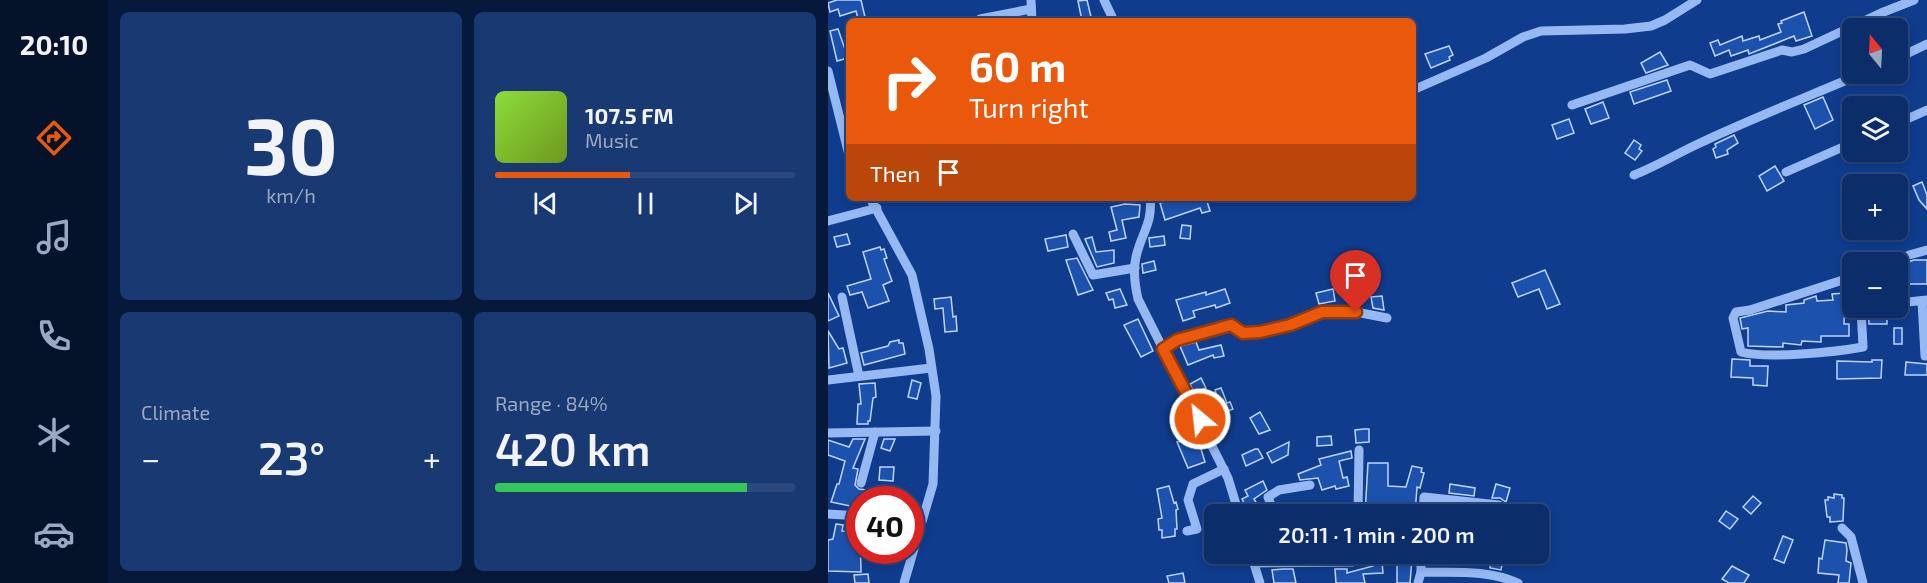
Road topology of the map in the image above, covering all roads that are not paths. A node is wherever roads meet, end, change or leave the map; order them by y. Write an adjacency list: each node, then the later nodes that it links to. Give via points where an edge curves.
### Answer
1 (1104, 0): 6 (street)
2 (1697, 0): 11 (street, via 1651,26 1541,31)
3 (1914, 0): 12 (street, via 1804,49 1782,50 1710,74 1690,65)
4 (1031, 5): 5 (street)
5 (984, 18)
6 (1113, 18)
7 (1927, 44): 8 (street)
8 (1908, 53)
9 (828, 71): 15 (street)
10 (1842, 82): 18 (street)
11 (1416, 89)
12 (1572, 105)
13 (1927, 110): 14 (street)
14 (1908, 119)
15 (846, 143)
16 (1842, 147): 17 (street)
17 (1786, 172)
18 (1634, 175)
19 (872, 201): 21 (street)
20 (1150, 201): 26 (street, via 1148,225)
21 (877, 208): 22 (street); 35 (street, via 912,275)
22 (828, 221)
23 (1073, 234): 26 (street, via 1094,275)
24 (1927, 250): 25 (street)
25 (1909, 255)
26 (1135, 268): 33 (street, via 1138,299)
27 (1842, 280): 32 (street, via 1736,312 1733,318 1741,352 1795,353 1863,346)
28 (843, 297): 36 (street)
29 (1925, 300): 30 (street); 34 (street, via 1923,346)
30 (1908, 302)
31 (1388, 318): 33 (street, via 1356,312 1322,312 1260,332 1243,333 1231,325 1177,340)
32 (1862, 318)
33 (1163, 349): 42 (street)
34 (1927, 356)
35 (931, 368): 36 (street); 38 (street)
36 (859, 376): 37 (street)
37 (828, 380)
38 (936, 431): 39 (street); 51 (street, via 933,484)
39 (875, 432): 40 (street); 43 (street)
40 (828, 433)
41 (1359, 450): 47 (street)
42 (1224, 469): 45 (street); 54 (street, via 1193,484 1188,500 1197,530)
43 (861, 483)
44 (1310, 484): 46 (street, via 1279,490 1268,497)
45 (1236, 504)
46 (1271, 504)
47 (1358, 504)
48 (1424, 504): 49 (street, via 1424,496)
49 (1491, 504)
50 (828, 514): 52 (street)
51 (924, 514)
52 (846, 515)
53 (1842, 528): 63 (street, via 1851,537)
54 (1187, 531)
55 (910, 564): 59 (street)
56 (1254, 564): 60 (street)
57 (1421, 564): 58 (street)
58 (1421, 572): 61 (street); 62 (street, via 1470,571)
59 (904, 583)
60 (1260, 583)
61 (1418, 583)
62 (1518, 583)
63 (1863, 583)

